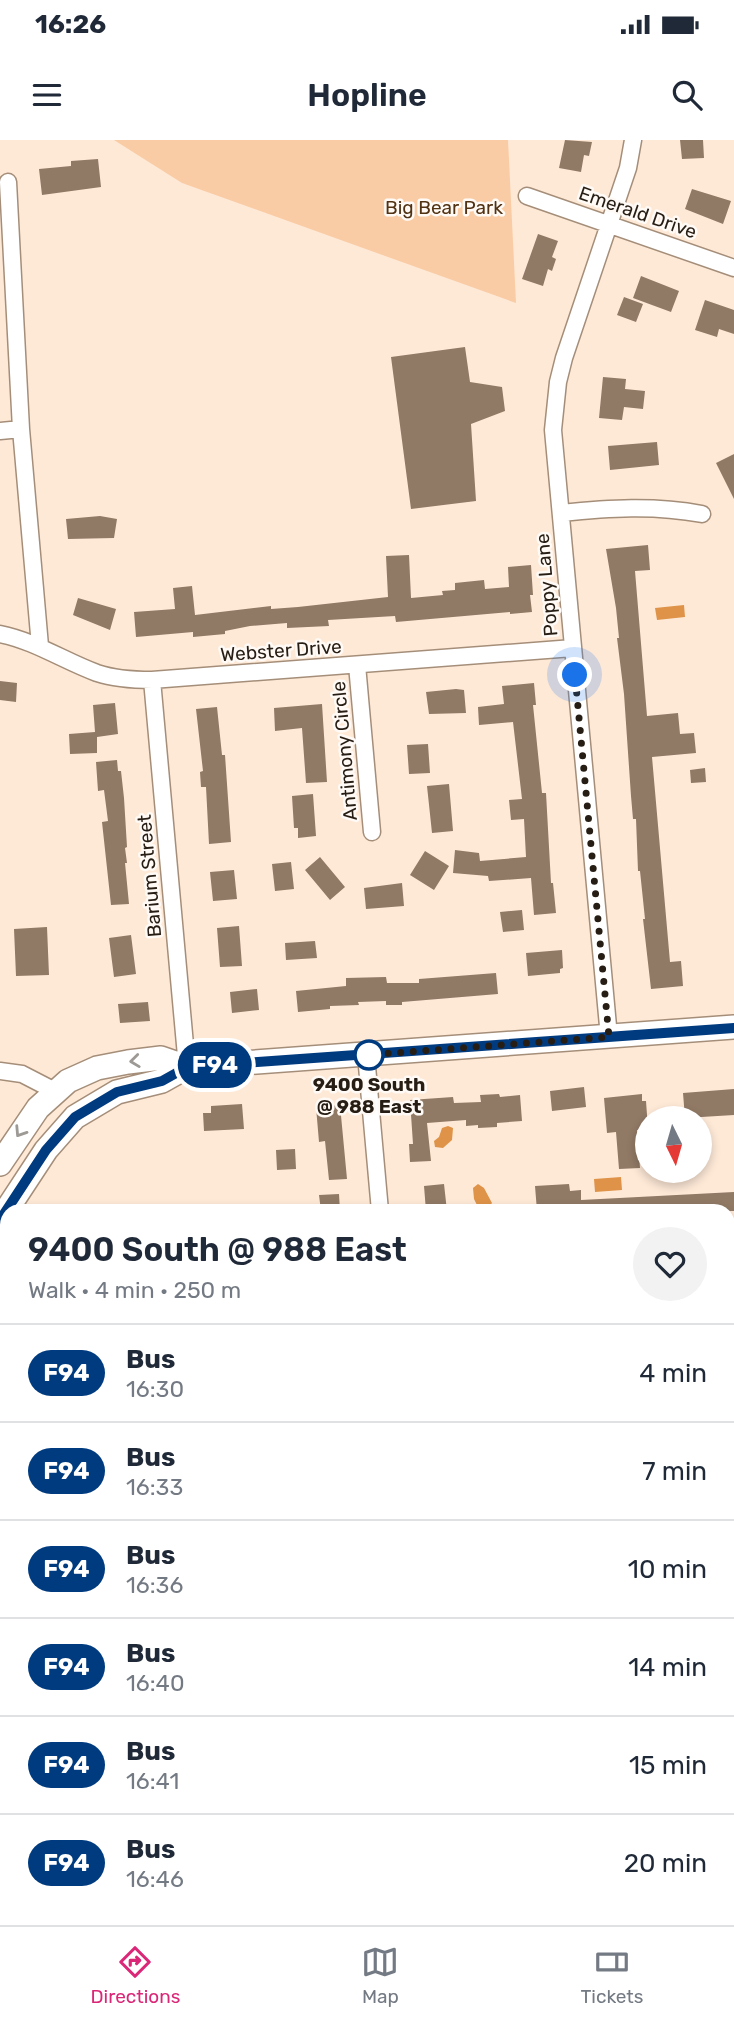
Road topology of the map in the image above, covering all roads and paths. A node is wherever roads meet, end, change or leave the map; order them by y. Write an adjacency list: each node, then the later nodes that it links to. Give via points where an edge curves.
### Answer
1 (633, 140): 4 (street, Poppy Lane)
2 (8, 182): 6 (street)
3 (527, 196): 4 (street, Emerald Drive)
4 (610, 225): 5 (street, Emerald Drive); 8 (street, Poppy Lane, via 558,382 553,430)
5 (734, 268)
6 (21, 429): 7 (street); 11 (street)
7 (0, 431)
8 (561, 513): 9 (street, via 631,507); 12 (street, Poppy Lane)
9 (702, 514)
10 (0, 634): 11 (street, Webster Drive)
11 (40, 646): 14 (street, Webster Drive, via 99,673)
12 (573, 648): 13 (street, Webster Drive); 17 (street, Poppy Lane)
13 (357, 665): 14 (street, Webster Drive); 15 (street, Antimony Circle)
14 (152, 680): 19 (street, Barium Street)
15 (372, 832)
16 (734, 1027): 17 (main road)
17 (609, 1037): 18 (main road)
18 (366, 1055): 19 (main road); 24 (street)
19 (187, 1067): 21 (main road, one-way to 21, via 161,1058 114,1064 83,1074); 23 (main road, via 162,1081 117,1092 75,1117 46,1150)
20 (0, 1071): 21 (street, via 22,1074)
21 (55, 1091): 22 (main road, one-way to 22)
22 (0, 1164)
23 (10, 1204)
24 (379, 1204)

